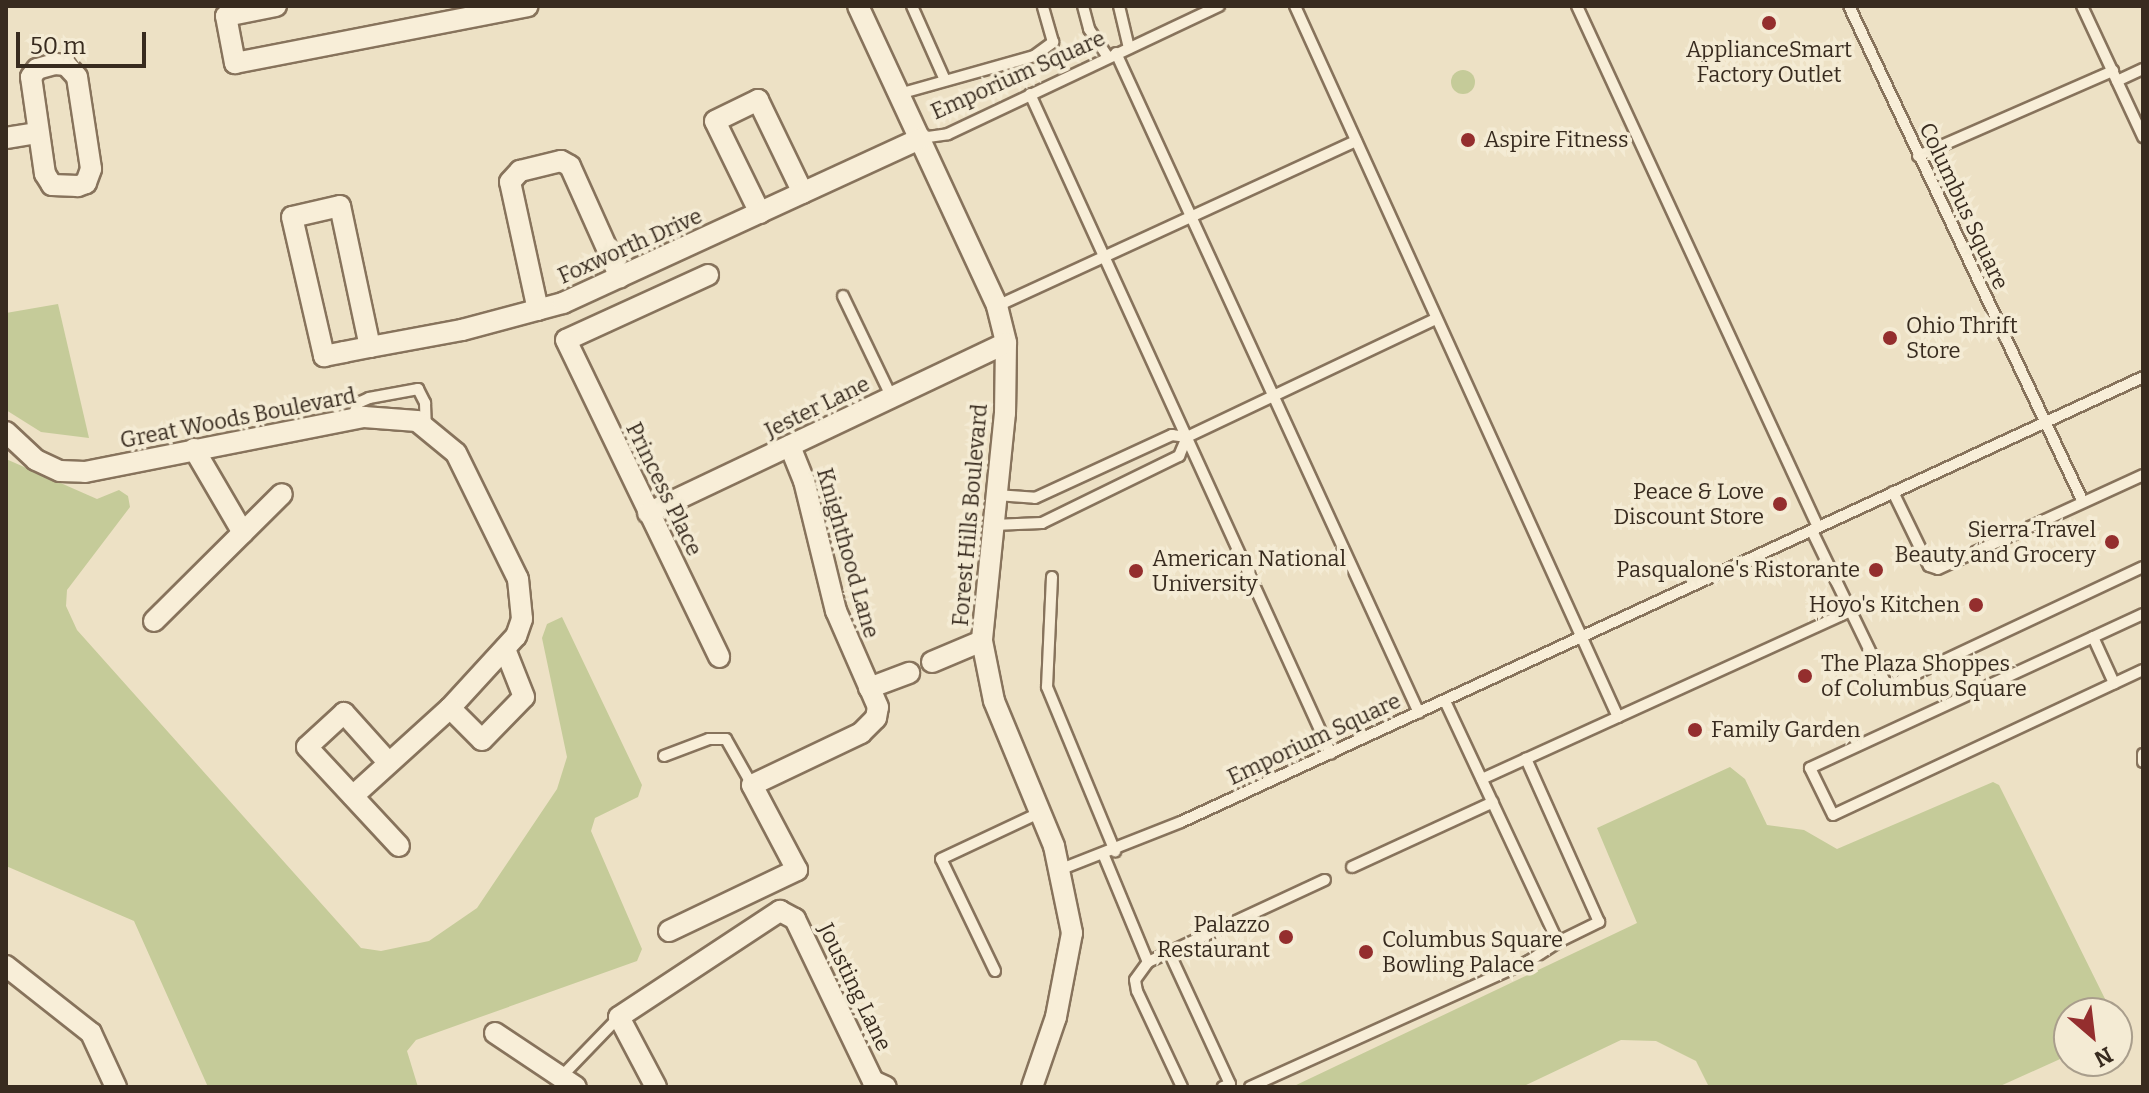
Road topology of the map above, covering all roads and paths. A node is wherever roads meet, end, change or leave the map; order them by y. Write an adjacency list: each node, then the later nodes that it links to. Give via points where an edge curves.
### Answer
1 (276, 6): 2 (street, via 226,16 235,63)
2 (528, 6)
3 (858, 6): 18 (street, Forest Hills Boulevard)
4 (912, 6): 17 (lane)
5 (1045, 6): 17 (lane, via 1053,42 1034,56)
6 (1083, 6): 14 (lane, via 1089,29)
7 (1119, 6): 13 (lane)
8 (1219, 6): 13 (lane, Emporium Square)
9 (1295, 6): 24 (lane)
10 (1577, 6): 55 (lane)
11 (1849, 6): 25 (lane, Columbus Square)
12 (2082, 6): 16 (lane)
13 (1129, 48): 14 (lane, Emporium Square)
14 (1112, 55): 19 (lane, Emporium Square); 28 (lane)
15 (2143, 69): 16 (lane)
16 (2115, 76): 21 (lane); 25 (lane)
17 (945, 80): 18 (lane)
18 (899, 94): 23 (street, Forest Hills Boulevard)
19 (1030, 94): 23 (lane, Emporium Square, via 948,134); 29 (lane)
20 (38, 133): 20 (street, via 52,185 86,183 91,169 77,77 66,65 33,73); 22 (street)
21 (2143, 137)
22 (6, 138)
23 (921, 138): 26 (street, Foxworth Drive); 33 (street, Forest Hills Boulevard)
24 (1356, 141): 28 (lane); 35 (lane)
25 (1918, 156): 42 (lane, Columbus Square)
26 (803, 193): 27 (street, Foxworth Drive); 27 (street, via 758,100 715,121)
27 (760, 213): 31 (street, Foxworth Drive)
28 (1191, 217): 29 (lane); 39 (lane)
29 (1105, 256): 33 (lane); 45 (lane)
30 (708, 275): 53 (street, Princess Place, via 566,340)
31 (620, 277): 34 (street, Foxworth Drive); 34 (street, via 570,166 561,161 520,171 510,182)
32 (843, 296): 40 (lane)
33 (997, 306): 36 (street, Forest Hills Boulevard)
34 (538, 310): 37 (street, Foxworth Drive)
35 (1436, 319): 39 (lane); 63 (lane)
36 (1006, 343): 40 (street, Jester Lane); 51 (street, Forest Hills Boulevard)
37 (370, 347): 37 (street, Foxworth Drive, via 340,206 292,217 324,356)
38 (2143, 377): 42 (lane)
39 (1274, 396): 45 (lane); 74 (lane)
40 (892, 398): 46 (street, Jester Lane)
41 (352, 419): 43 (street, Great Woods Boulevard, via 409,420); 43 (lane, via 358,403 369,398 418,389); 47 (street, Great Woods Boulevard)
42 (2045, 422): 49 (lane); 52 (lane, Columbus Square)
43 (426, 426): 65 (street, via 470,473 518,579 522,619)
44 (6, 432): 47 (street, Great Woods Boulevard, via 36,460 60,471 85,472)
45 (1187, 437): 51 (lane, via 1172,435 1035,498); 54 (lane, via 1179,456 1042,523); 76 (lane)
46 (790, 446): 53 (street, Jester Lane); 71 (street, Knighthood Lane, via 804,481 836,611)
47 (194, 449): 56 (street)
48 (2143, 475): 52 (lane)
49 (1893, 492): 52 (lane, via 1929,566 1938,569); 55 (lane)
50 (282, 494): 56 (street)
51 (996, 495): 54 (street, Forest Hills Boulevard)
52 (2083, 502)
53 (648, 513): 66 (street, Princess Place)
54 (992, 525): 64 (street, Forest Hills Boulevard)
55 (1815, 529): 59 (lane); 63 (lane, Emporium Square)
56 (243, 533): 61 (street)
57 (2143, 567): 59 (lane, via 1894,684 1885,682)
58 (1052, 577): 88 (lane, via 1047,687)
59 (1851, 611): 75 (lane)
60 (2143, 614): 62 (lane)
61 (154, 621)
62 (2093, 637): 70 (lane); 70 (lane, via 1810,768 1833,815)
63 (1582, 638): 72 (lane, Emporium Square); 75 (lane)
64 (982, 641): 67 (street); 86 (street, Forest Hills Boulevard, via 994,701)
65 (505, 649): 73 (street); 73 (street, via 524,697 482,740)
66 (719, 657)
67 (932, 662)
68 (2143, 670): 70 (lane)
69 (909, 673): 71 (street)
70 (2114, 683)
71 (869, 688): 83 (street, Knighthood Lane, via 878,707 870,727)
72 (1445, 701): 74 (lane, Emporium Square); 82 (lane)
73 (450, 708): 80 (street)
74 (1419, 713): 76 (lane, Emporium Square)
75 (1618, 717): 79 (lane)
76 (1331, 754): 88 (lane, Emporium Square)
77 (2143, 754): 81 (lane)
78 (664, 756): 83 (lane, via 718,736 732,747)
79 (1526, 759): 82 (lane); 93 (lane, via 1599,922)
80 (388, 762): 84 (street); 84 (street, via 344,713 307,747)
81 (2143, 762)
82 (1482, 779): 85 (lane)
83 (752, 785): 92 (street, via 797,870)
84 (353, 796): 87 (street)
85 (1493, 802): 89 (lane); 93 (lane)
86 (1041, 812): 90 (street, Forest Hills Boulevard); 97 (lane, via 941,859)
87 (399, 846)
88 (1109, 853): 90 (lane, Emporium Square); 95 (lane)
89 (1352, 867)
90 (1059, 870): 105 (street, Forest Hills Boulevard, via 1072,933 1056,1017)
91 (1325, 880): 94 (lane)
92 (669, 931)
93 (1558, 942): 107 (lane, via 1529,961)
94 (1169, 952): 95 (lane); 101 (lane)
95 (1148, 962): 106 (lane, via 1135,980 1137,991)
96 (6, 966): 102 (street, via 91,1033)
97 (995, 971)
98 (619, 1017): 100 (lane); 103 (street); 104 (street, Jousting Lane, via 771,913 788,913 873,1081)
99 (495, 1033): 100 (street)
100 (568, 1083)
101 (1228, 1086)
102 (116, 1087)
103 (656, 1087)
104 (886, 1087)
105 (1032, 1087)
106 (1182, 1087)
107 (1250, 1087)

